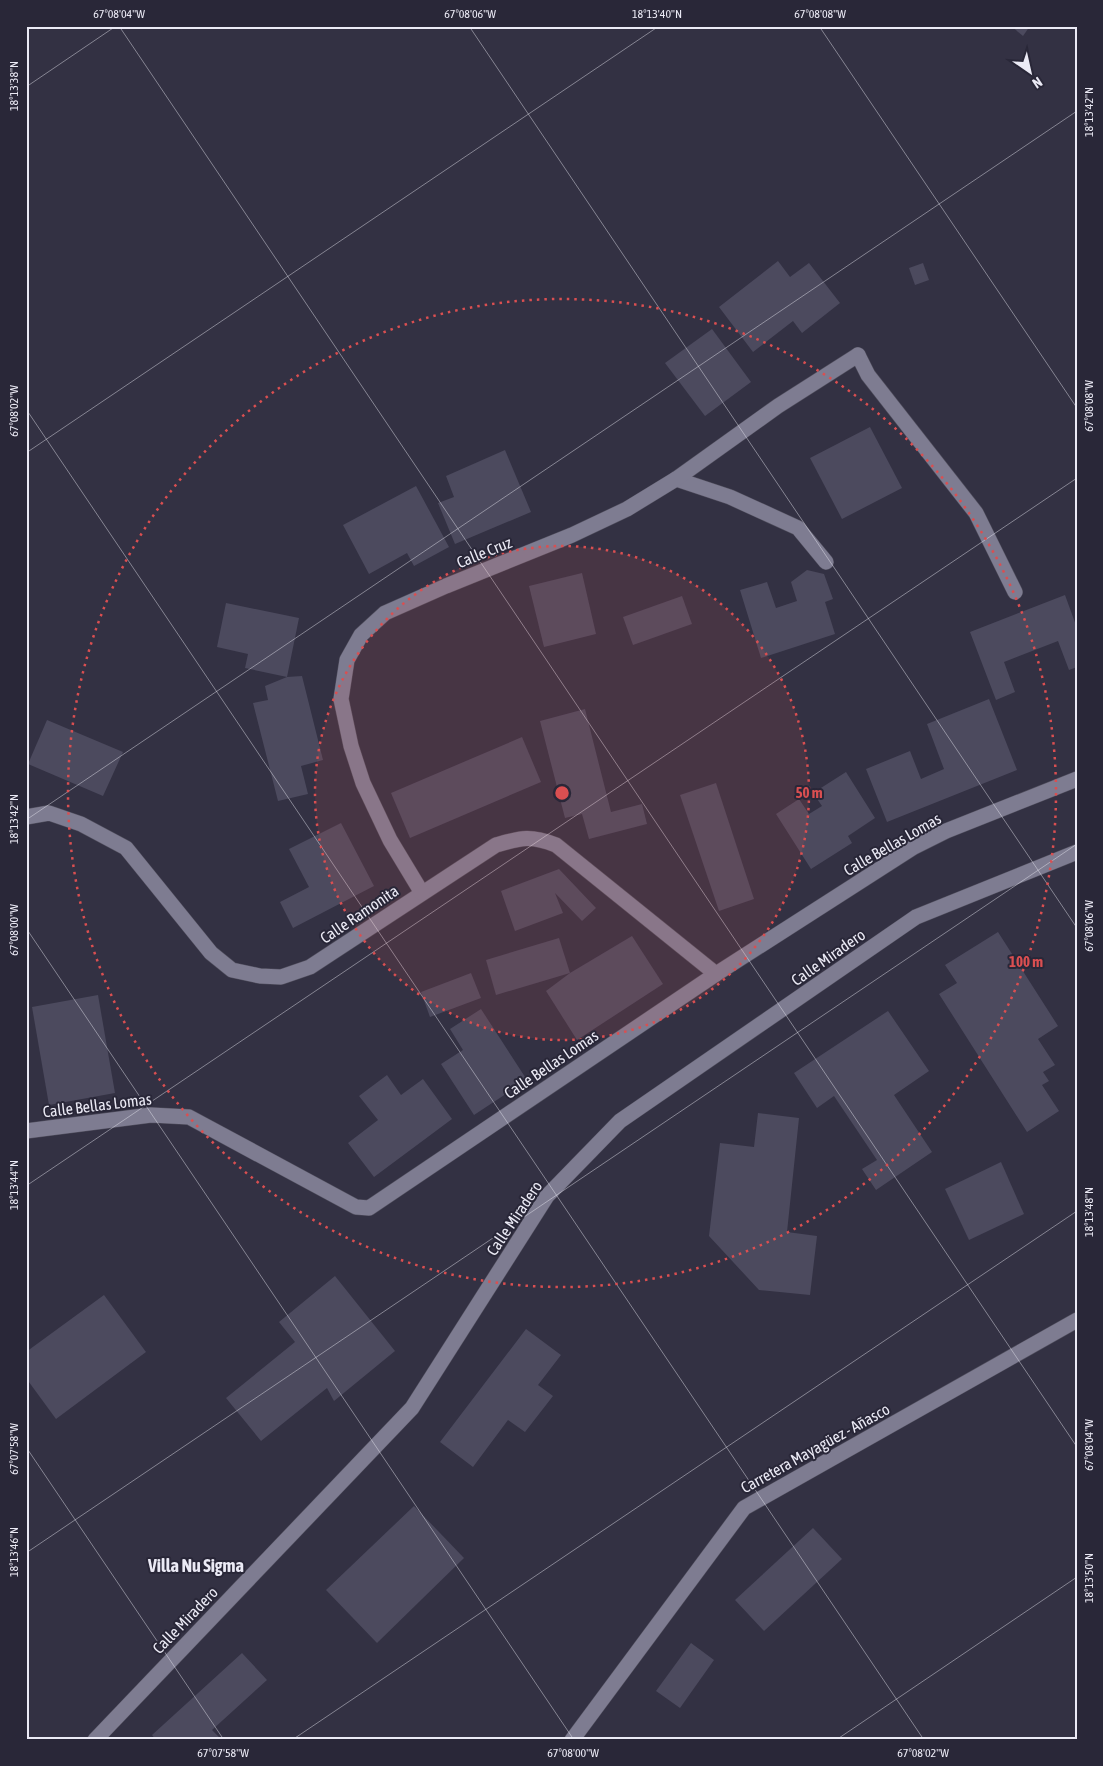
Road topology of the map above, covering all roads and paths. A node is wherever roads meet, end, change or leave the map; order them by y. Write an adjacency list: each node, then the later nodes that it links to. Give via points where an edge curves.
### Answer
1 (676, 479): 2 (street, via 730,496 798,528); 3 (street, Calle Cruz, via 778,406 858,355 868,375 976,513); 7 (street, Calle Cruz, via 627,509 572,535 385,613 361,635 347,660 341,699 351,746 390,840)
2 (826, 562)
3 (1015, 592)
4 (1077, 779): 8 (street, Calle Bellas Lomas, via 914,847)
5 (26, 817): 7 (street, Calle Ramonita, via 49,813 81,824 126,848 211,953 232,970 260,976 280,977 310,967)
6 (1077, 852): 11 (street, Calle Miradero, via 916,917 620,1121 547,1196 412,1408)
7 (422, 893): 8 (street, Calle Ramonita, via 496,845 522,838 541,840 556,845)
8 (716, 974): 9 (street, Calle Bellas Lomas, via 369,1208 356,1208 189,1117 151,1115)
9 (26, 1131)
10 (1077, 1320): 12 (street, Carretera Mayagüez - Añasco, via 744,1508)
11 (95, 1740)
12 (572, 1740)

